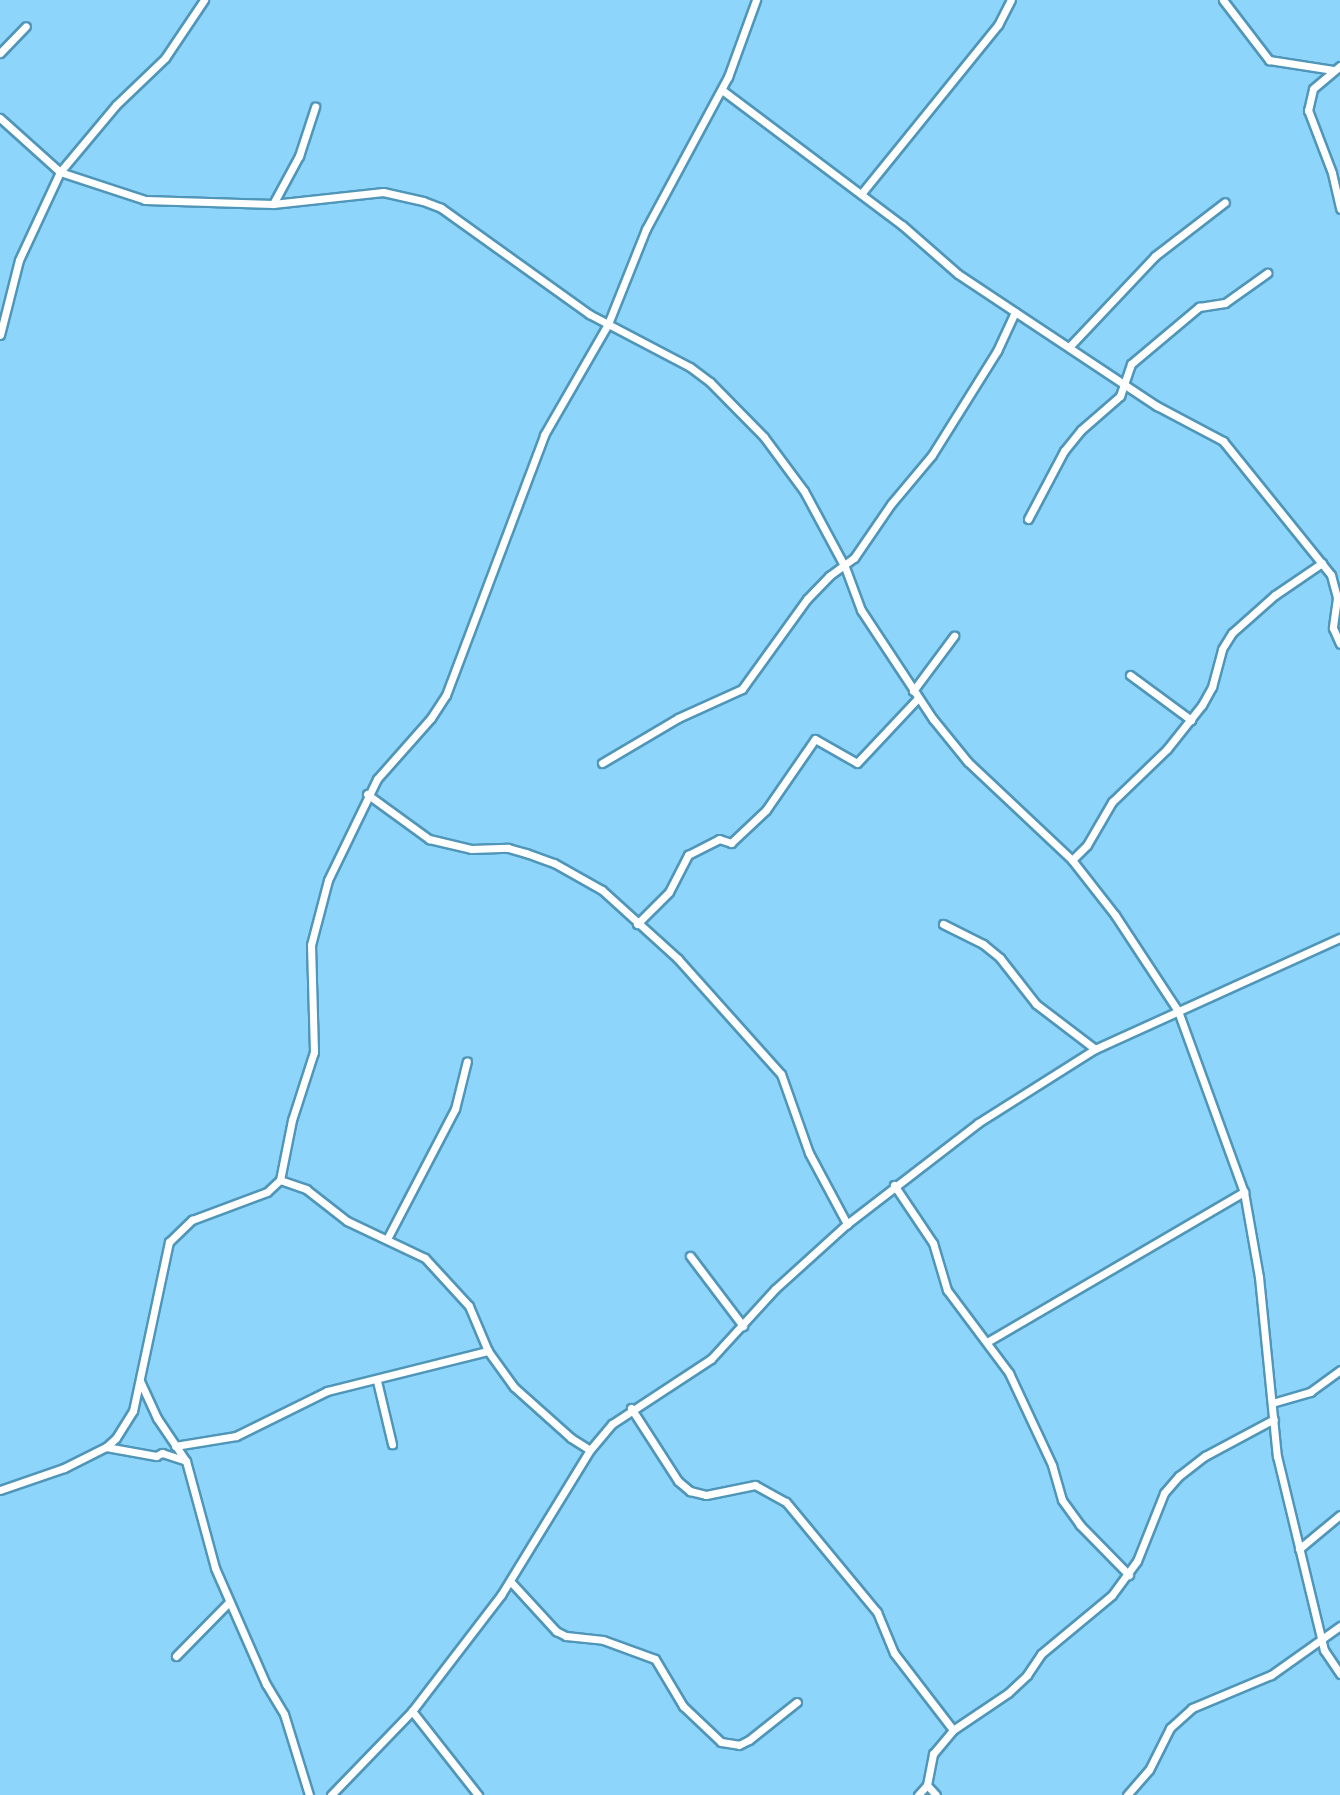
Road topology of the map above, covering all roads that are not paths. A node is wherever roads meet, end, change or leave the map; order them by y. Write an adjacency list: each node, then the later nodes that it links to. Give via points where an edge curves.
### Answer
1 (204, 0): 12 (street, via 165,58 116,105)
2 (756, 0): 9 (street)
3 (1011, 0): 13 (street, via 998,25)
4 (1223, 0): 8 (street, via 1269,60)
5 (26, 26): 6 (street)
6 (0, 53)
7 (1340, 66): 8 (street)
8 (1333, 70): 16 (street, via 1313,88 1308,110 1332,173)
9 (722, 90): 13 (street); 20 (street, via 646,229)
10 (315, 107): 15 (street, via 299,156)
11 (0, 118): 12 (street)
12 (60, 172): 15 (street, via 145,200); 19 (street, via 20,260)
13 (861, 194): 18 (street, via 958,274)
14 (1225, 202): 22 (street, via 1155,256)
15 (273, 204): 20 (street, via 383,192 423,201 441,208 535,277)
16 (1340, 209)
17 (1267, 273): 23 (street, via 1225,303 1199,307 1131,364)
18 (1015, 312): 22 (street); 26 (street, via 991,360 932,455)
19 (2, 316): 21 (street)
20 (608, 324): 26 (street, via 690,367 734,405 789,467); 34 (street, via 544,435 443,701 392,758)
21 (0, 335)
22 (1070, 346): 23 (street)
23 (1124, 384): 24 (street, via 1120,396 1081,430 1064,451); 25 (street, via 1223,441)
24 (1028, 519)
25 (1322, 563): 28 (street, via 1331,575 1337,598 1333,628); 32 (street, via 1275,595 1232,633 1222,649 1212,687)
26 (845, 567): 30 (street, via 861,610); 33 (street, via 829,576 807,598 742,689 678,718)
27 (954, 636): 30 (street)
28 (1340, 644)
29 (1130, 675): 32 (street)
30 (913, 691): 31 (street)
31 (918, 698): 35 (street, via 968,762); 36 (street, via 856,763 815,739 766,810 731,843 719,839 688,855 669,891)
32 (1191, 720): 35 (street, via 1112,802 1087,845)
33 (602, 763)
34 (368, 794): 36 (street, via 429,839 471,849 508,848 554,863 602,890); 42 (street, via 340,851 314,921 314,1052 292,1119)
35 (1072, 860): 39 (street, via 1115,915)
36 (637, 924): 45 (street, via 678,959 781,1074 810,1154)
37 (943, 924): 40 (street, via 983,944 1000,958 1036,1004)
38 (1340, 938): 39 (street)
39 (1178, 1011): 40 (street); 44 (street)
40 (1095, 1049): 43 (street, via 978,1123)
41 (467, 1061): 46 (street, via 455,1109)
42 (280, 1180): 46 (street, via 306,1189 347,1221); 52 (street, via 267,1192 192,1220 173,1236 164,1253)
43 (894, 1185): 45 (street); 49 (street, via 933,1243 947,1290)
44 (1244, 1192): 49 (street); 54 (street, via 1259,1277)
45 (847, 1224): 48 (street, via 775,1288)
46 (387, 1239): 50 (street, via 415,1250 454,1287 469,1306)
47 (690, 1256): 48 (street)
48 (743, 1326): 55 (street, via 693,1373)
49 (987, 1342): 65 (street, via 1025,1404 1066,1506)
50 (488, 1351): 53 (street); 60 (street, via 514,1387)
51 (1340, 1370): 54 (street, via 1310,1392)
52 (140, 1380): 58 (street); 59 (street, via 126,1425)
53 (376, 1381): 57 (street); 58 (street, via 327,1390 236,1436)
54 (1272, 1403): 56 (street)
55 (631, 1408): 60 (street); 74 (street, via 678,1481 690,1491 706,1495 755,1485 786,1502 877,1612 894,1653)
56 (1274, 1419): 64 (street, via 1277,1456); 65 (street, via 1205,1456 1164,1492 1148,1541)
57 (392, 1444)
58 (175, 1446): 61 (street)
59 (106, 1447): 61 (street, via 156,1456 162,1453); 62 (street, via 64,1468)
60 (590, 1450): 66 (street)
61 (186, 1461): 67 (street, via 215,1568)
62 (0, 1490)
63 (1340, 1515): 64 (street)
64 (1299, 1549): 69 (street)
65 (1129, 1575): 74 (street, via 1112,1595 1041,1654 1008,1693)
66 (511, 1582): 72 (street, via 556,1631 566,1636 603,1640 655,1659 683,1706 721,1742 739,1745 749,1740); 73 (street)
67 (229, 1602): 70 (street); 76 (street, via 284,1714)
68 (1340, 1626): 69 (street)
69 (1321, 1637): 71 (street); 81 (street, via 1270,1675 1192,1708 1170,1728 1149,1770)
70 (176, 1656)
71 (1340, 1674)
72 (796, 1702)
73 (412, 1711): 77 (street); 78 (street)
74 (953, 1730): 75 (street, via 933,1754)
75 (927, 1785): 79 (street); 80 (street)
76 (309, 1795)
77 (331, 1795)
78 (478, 1795)
79 (918, 1795)
80 (936, 1795)
81 (1127, 1795)

